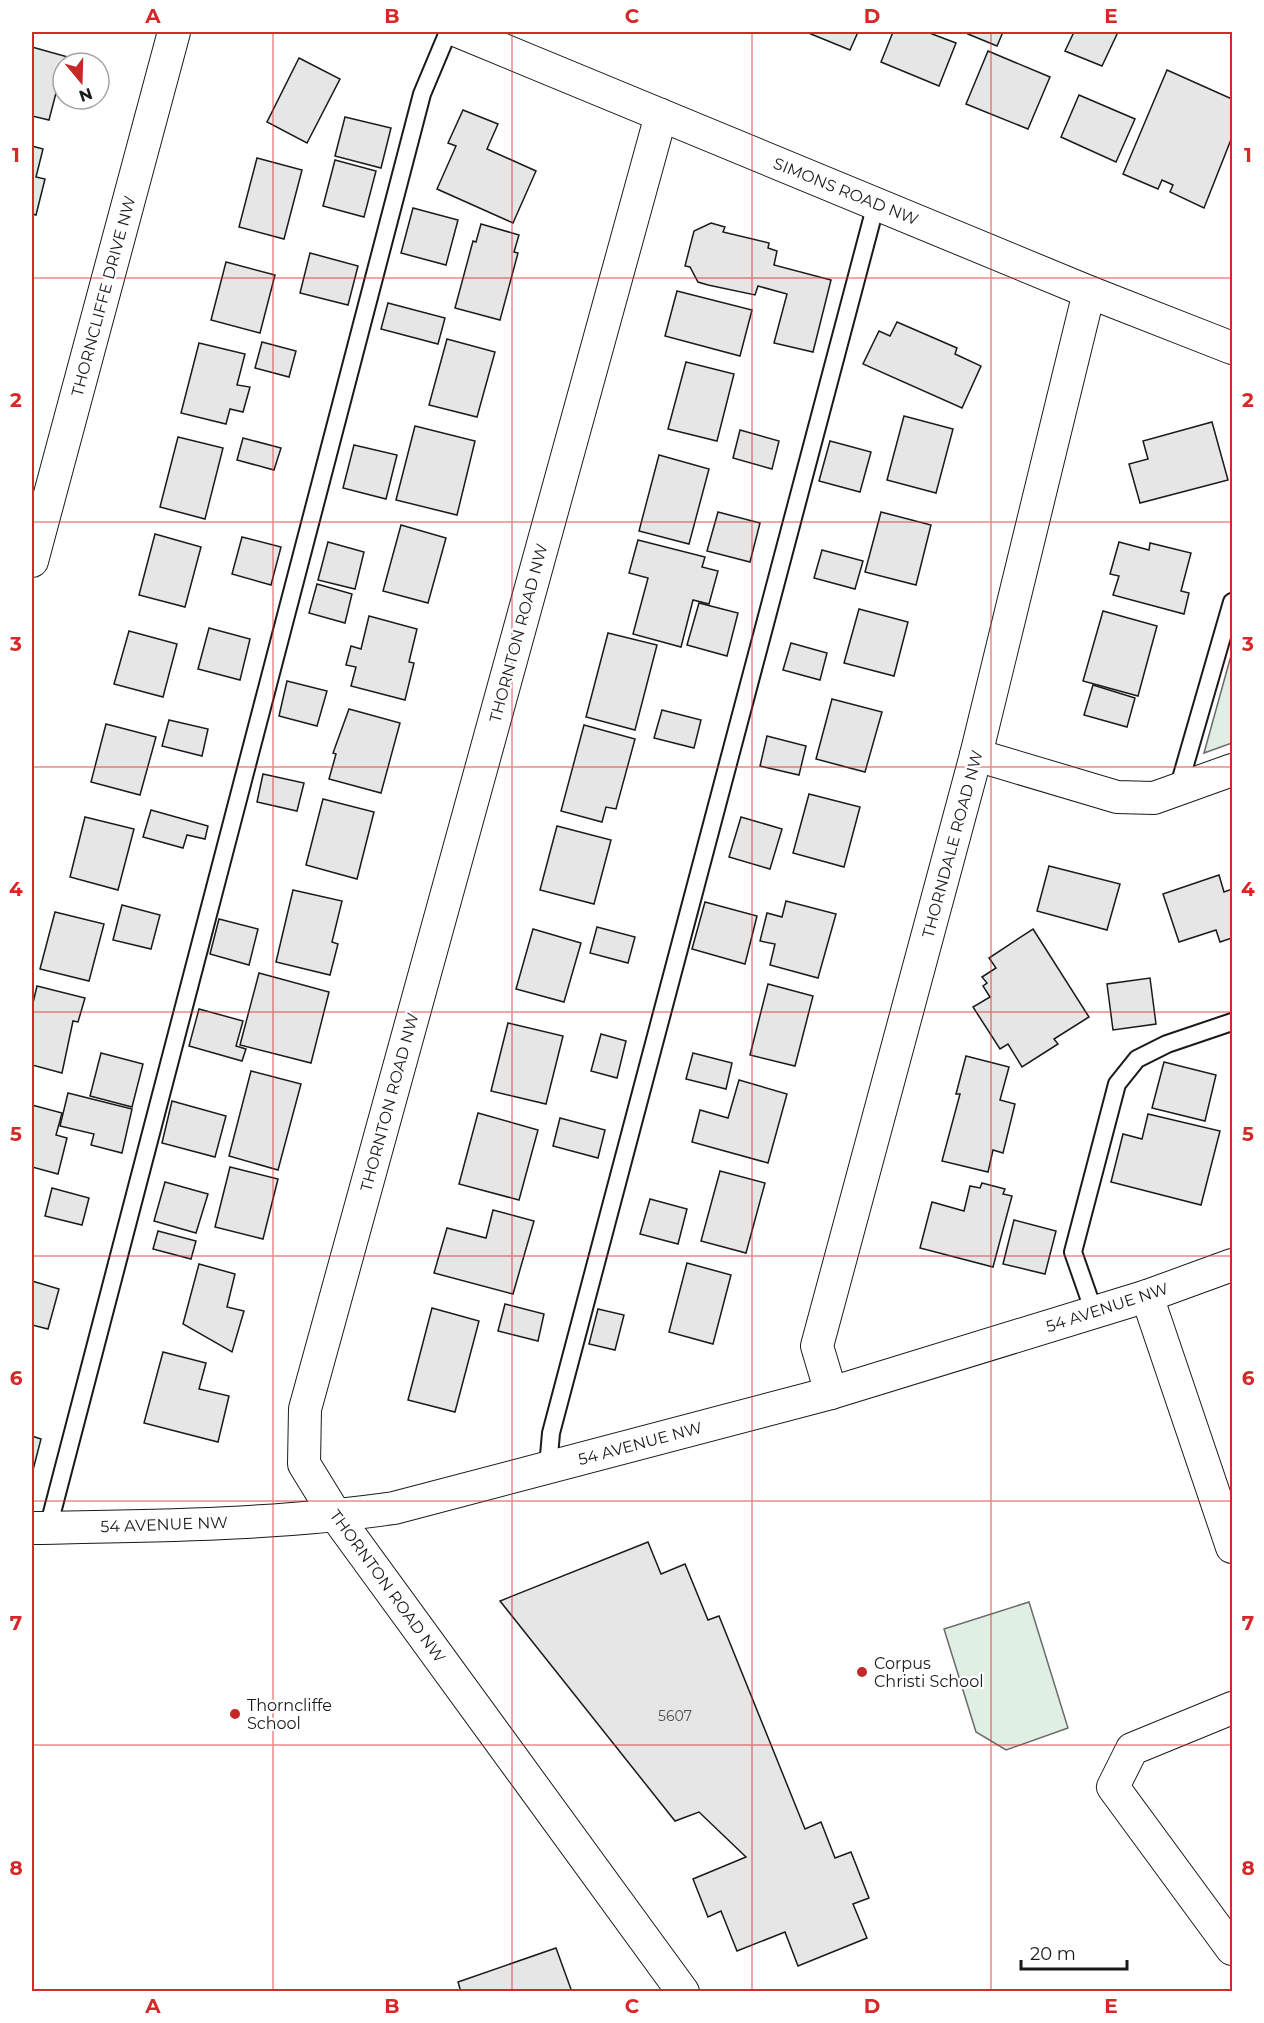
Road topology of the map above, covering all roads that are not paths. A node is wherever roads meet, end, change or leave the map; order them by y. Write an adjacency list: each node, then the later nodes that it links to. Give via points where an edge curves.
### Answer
1 (174, 32): 8 (street, THORNCLIFFE DRIVE NW)
2 (448, 32): 20 (lane, via 422,94)
3 (460, 32): 4 (street, SIMONS ROAD NW)
4 (661, 115): 5 (street, SIMONS ROAD NW); 19 (street, THORNTON ROAD NW, via 305,1409 304,1464)
5 (876, 204): 6 (street, SIMONS ROAD NW); 18 (lane, via 551,1433)
6 (1089, 292): 7 (street, SIMONS ROAD NW); 10 (street, THORNDALE ROAD NW)
7 (1233, 348)
8 (32, 561)
9 (1233, 602): 12 (lane)
10 (976, 755): 12 (street, via 1117,797 1154,798); 17 (street, THORNDALE ROAD NW, via 817,1346)
11 (1233, 770): 12 (street)
12 (1178, 789)
13 (1233, 1022): 16 (lane, via 1167,1044 1137,1059 1117,1084 1073,1252)
14 (1233, 1265): 15 (street, 54 AVENUE NW)
15 (1147, 1296): 16 (street, 54 AVENUE NW); 21 (street)
16 (1094, 1312): 17 (street, 54 AVENUE NW)
17 (831, 1393): 18 (street, 54 AVENUE NW)
18 (548, 1467): 19 (street, 54 AVENUE NW, via 394,1508)
19 (336, 1516): 20 (street, 54 AVENUE NW); 24 (street, THORNTON ROAD NW)
20 (40, 1528)
21 (1233, 1547)
22 (1233, 1708): 23 (street, via 1132,1749 1113,1787)
23 (1233, 1949)
24 (683, 1992)

